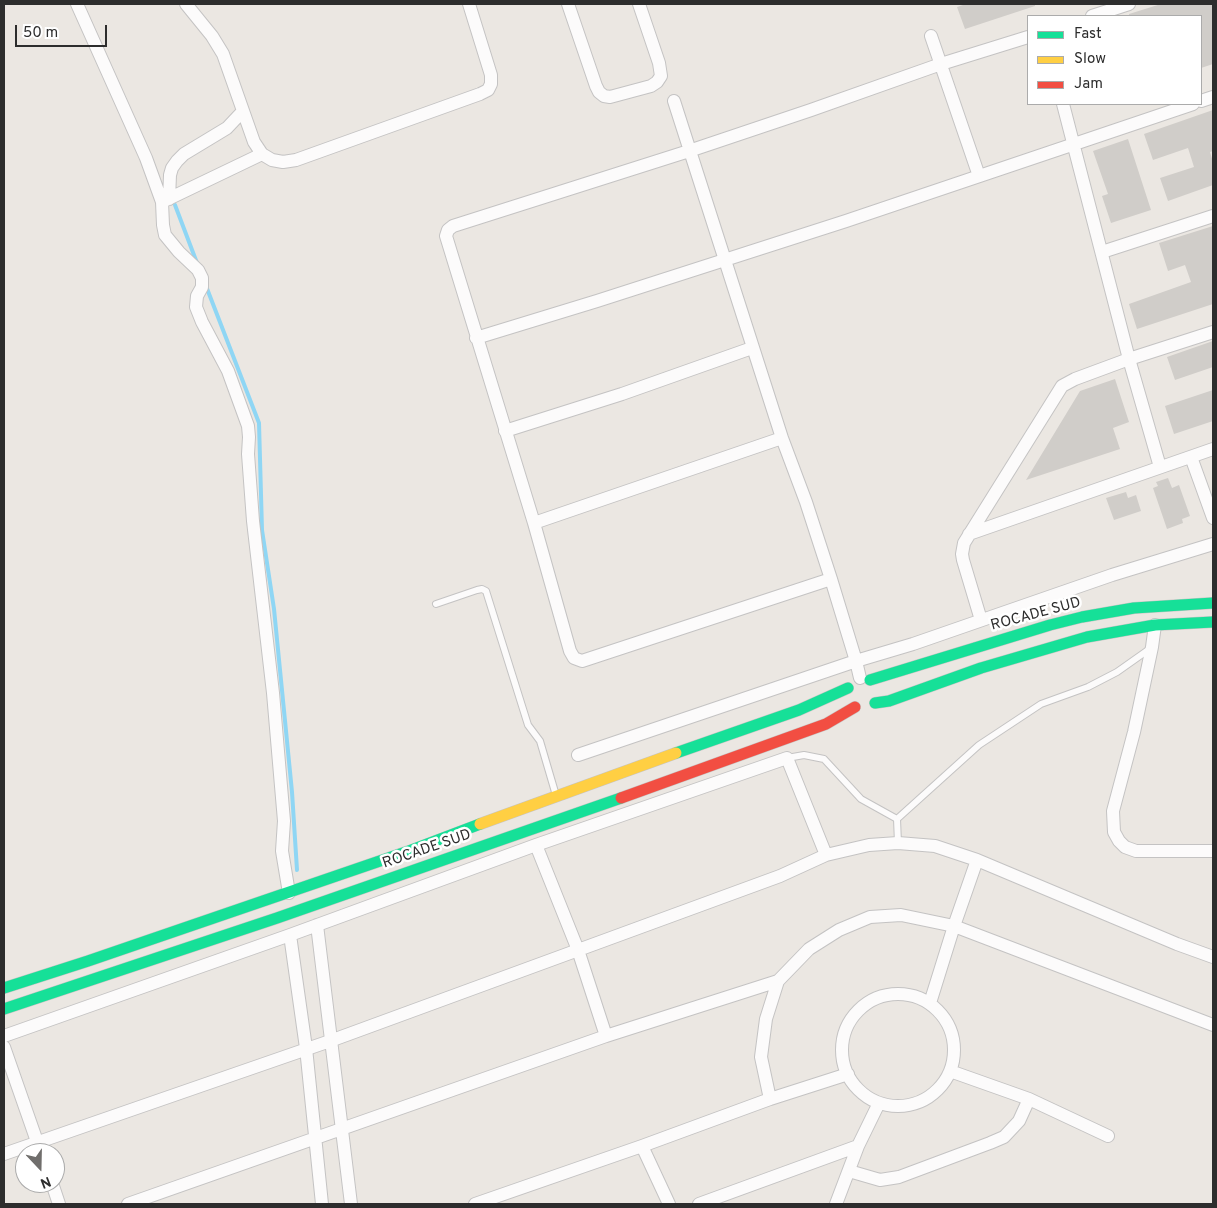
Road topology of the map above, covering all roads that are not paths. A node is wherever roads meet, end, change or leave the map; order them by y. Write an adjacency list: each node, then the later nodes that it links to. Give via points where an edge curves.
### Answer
1 (77, 4): 19 (street)
2 (186, 4): 14 (street, via 223,54)
3 (469, 4): 17 (street, via 491,75 488,90 296,160 283,162)
4 (568, 4): 5 (street, via 598,92 610,97 652,86 661,76 660,63)
5 (639, 4)
6 (1129, 4): 7 (street)
7 (1095, 15)
8 (931, 36): 10 (street)
9 (1027, 37): 10 (street)
10 (941, 64): 16 (street); 18 (street)
11 (674, 101): 16 (street)
12 (1063, 105): 15 (street)
13 (1190, 105): 15 (street)
14 (243, 111): 17 (street); 19 (street, via 227,128 177,161 172,168)
15 (1074, 144): 18 (street); 21 (street)
16 (689, 151): 22 (street); 24 (street, via 448,230 446,236)
17 (262, 154): 19 (street)
18 (979, 176): 22 (street)
19 (165, 201): 56 (street, via 162,225 165,234 202,278 196,307 228,372 248,426 253,521 275,712 284,821 282,851)
20 (1213, 216): 21 (street)
21 (1102, 252): 26 (street)
22 (726, 259): 24 (street); 25 (street)
23 (1213, 332): 26 (street)
24 (476, 338): 27 (street)
25 (752, 348): 27 (street); 28 (street)
26 (1129, 359): 31 (street); 34 (street, via 1062,386)
27 (505, 431): 33 (street)
28 (782, 438): 33 (street); 36 (street)
29 (1213, 449): 30 (street)
30 (1191, 456): 31 (street); 32 (street)
31 (1160, 467): 34 (street)
32 (1213, 518)
33 (534, 523): 36 (street, via 570,651 574,658 582,661)
34 (969, 534): 39 (street, via 962,554)
35 (1213, 544): 39 (street)
36 (831, 579): 43 (street)
37 (1213, 603): 45 (highway, ROCADE SUD, via 1142,607 1041,627)
38 (436, 604): 49 (lane, via 477,590 486,591 528,725 540,741)
39 (981, 620): 43 (street)
40 (1213, 622): 41 (highway, ROCADE SUD)
41 (1155, 625): 42 (street); 45 (highway, ROCADE SUD, via 1117,630 1061,644 889,701)
42 (1152, 647): 50 (lane, via 1117,672 1088,687 1041,704 978,745); 53 (street, via 1113,811 1114,832 1125,847 1136,851)
43 (856, 661): 45 (street); 47 (street)
44 (848, 688): 45 (highway, ROCADE SUD, via 851,683); 46 (highway, via 848,699); 49 (highway, ROCADE SUD, via 799,710)
45 (872, 688): 46 (highway, ROCADE SUD, via 866,709)
46 (855, 707): 65 (highway, ROCADE SUD, via 826,724 532,830)
47 (578, 755)
48 (787, 758): 50 (lane, via 804,755 824,759 861,799); 52 (street); 54 (street)
49 (556, 795): 56 (highway, ROCADE SUD, via 409,852)
50 (897, 819): 51 (lane)
51 (898, 843): 54 (street, via 869,845); 55 (street, via 935,846)
52 (536, 845): 57 (street); 60 (street)
53 (1213, 850)
54 (826, 855): 60 (street, via 780,876)
55 (977, 860): 58 (street); 61 (street)
56 (289, 893): 63 (highway, ROCADE SUD)
57 (317, 925): 59 (street); 69 (street)
58 (954, 926): 62 (street, via 901,915 870,917 839,930 809,949); 64 (street); 66 (street)
59 (290, 935): 67 (street); 71 (street)
60 (578, 950): 68 (street); 69 (street)
61 (1213, 957)
62 (778, 981): 68 (street); 74 (street, via 766,1019 761,1057)
63 (4, 988)
64 (930, 1004): 72 (street, via 945,1018 953,1037 955,1051); 73 (street, via 913,996 894,994 864,1005 851,1019 843,1037 842,1056)
65 (4, 1009)
66 (1213, 1025)
67 (4, 1036)
68 (606, 1036): 77 (street)
69 (330, 1041): 71 (street); 77 (street)
70 (4, 1047): 80 (street)
71 (306, 1048): 79 (street); 81 (street)
72 (950, 1071): 75 (street); 76 (street, via 940,1088 924,1100 898,1106)
73 (848, 1074): 74 (street); 76 (street, via 858,1090)
74 (770, 1099): 82 (street)
75 (1029, 1099): 78 (street); 84 (street, via 1018,1121 1004,1137 990,1144 899,1177 880,1180)
76 (879, 1103): 83 (street)
77 (342, 1130): 79 (street); 87 (street)
78 (1108, 1136)
79 (315, 1138): 85 (street); 86 (street)
80 (38, 1143)
81 (53, 1143)
82 (642, 1146): 88 (street); 89 (street)
83 (858, 1146): 84 (street); 90 (street)
84 (848, 1171): 91 (street)
85 (128, 1204)
86 (322, 1204)
87 (351, 1204)
88 (475, 1204)
89 (669, 1204)
90 (699, 1204)
91 (836, 1204)

